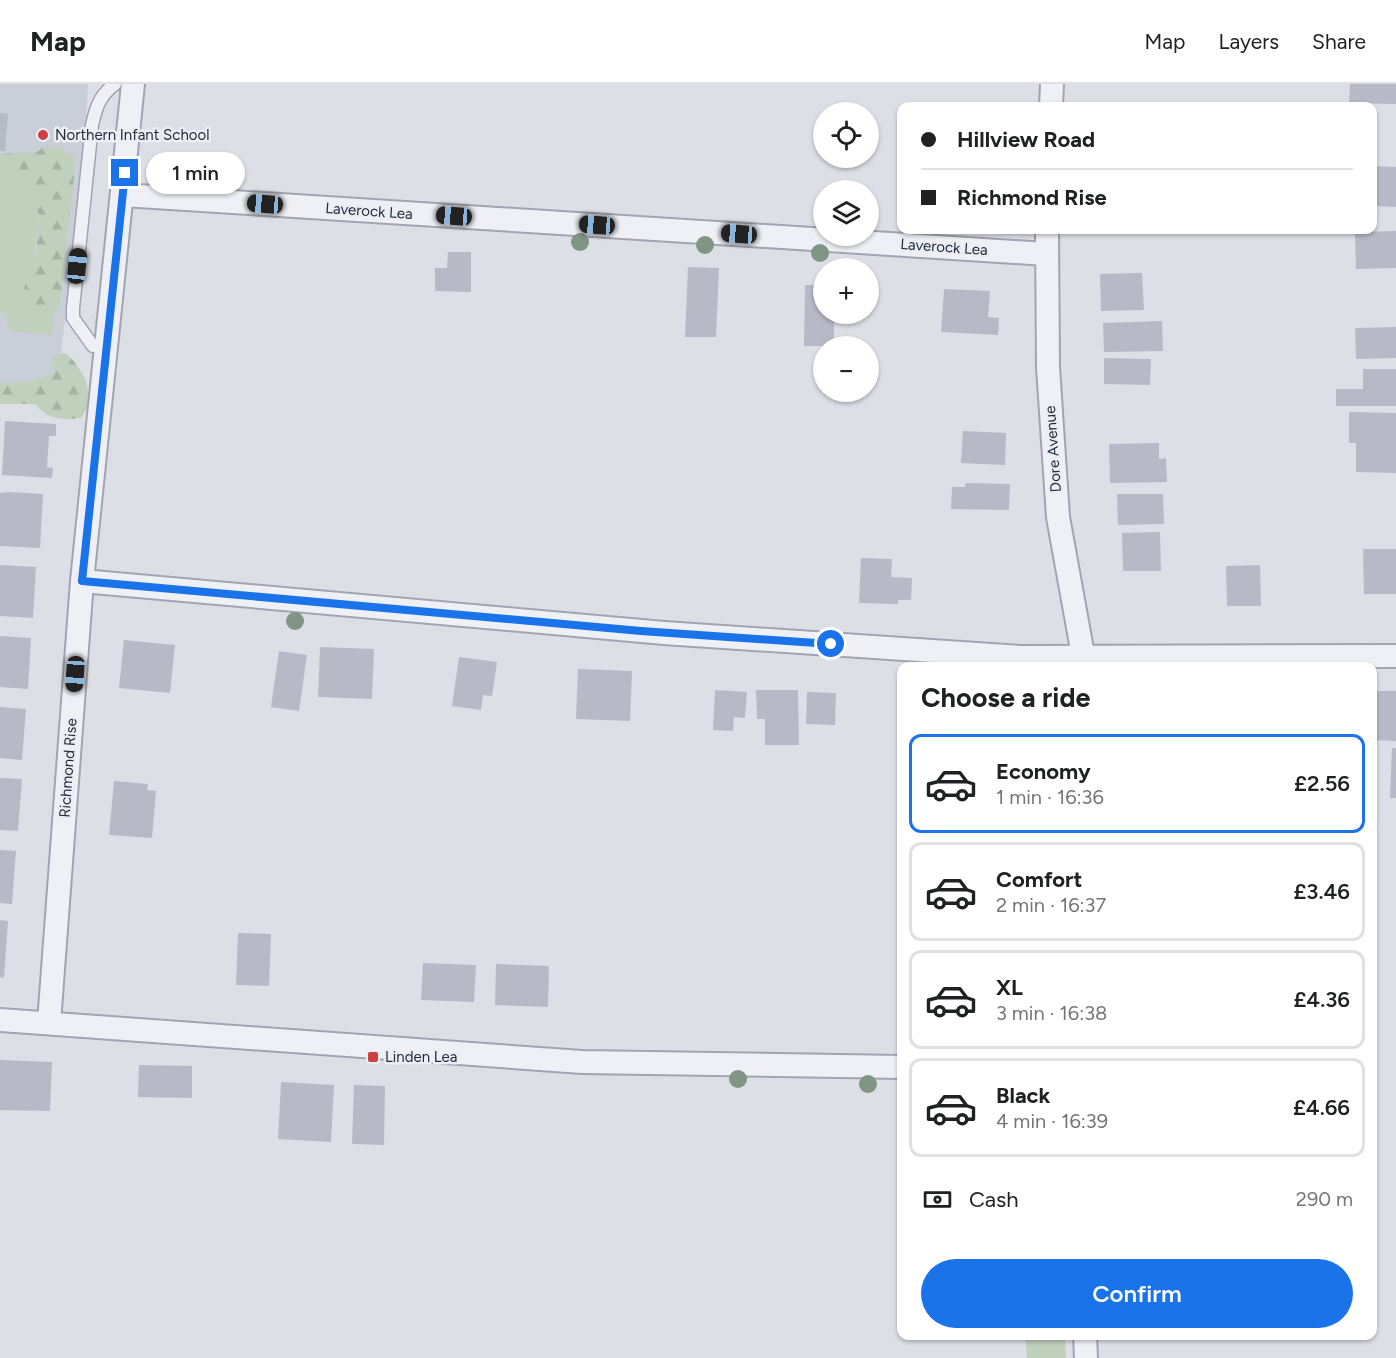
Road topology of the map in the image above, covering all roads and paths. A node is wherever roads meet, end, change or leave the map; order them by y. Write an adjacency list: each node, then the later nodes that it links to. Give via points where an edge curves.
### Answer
1 (115, 84): 8 (lane, via 97,104 92,125 73,308 73,318 93,346)
2 (133, 84): 5 (street, Richmond Rise)
3 (1052, 84): 4 (street)
4 (1051, 102)
5 (123, 195): 7 (street, Laverock Lea); 8 (street, Richmond Rise)
6 (1047, 234): 7 (street, Dore Avenue)
7 (1046, 254): 11 (street, Dore Avenue, via 1048,367 1058,517)
8 (107, 346): 9 (street, Richmond Rise)
9 (82, 581): 11 (street, via 676,634); 13 (street, Richmond Rise)
10 (1396, 656): 11 (street)
11 (1085, 661)
12 (0, 1020): 13 (street)
13 (49, 1023): 14 (street, via 582,1062)
14 (897, 1067)
15 (1086, 1340): 16 (street)
16 (1086, 1358)

